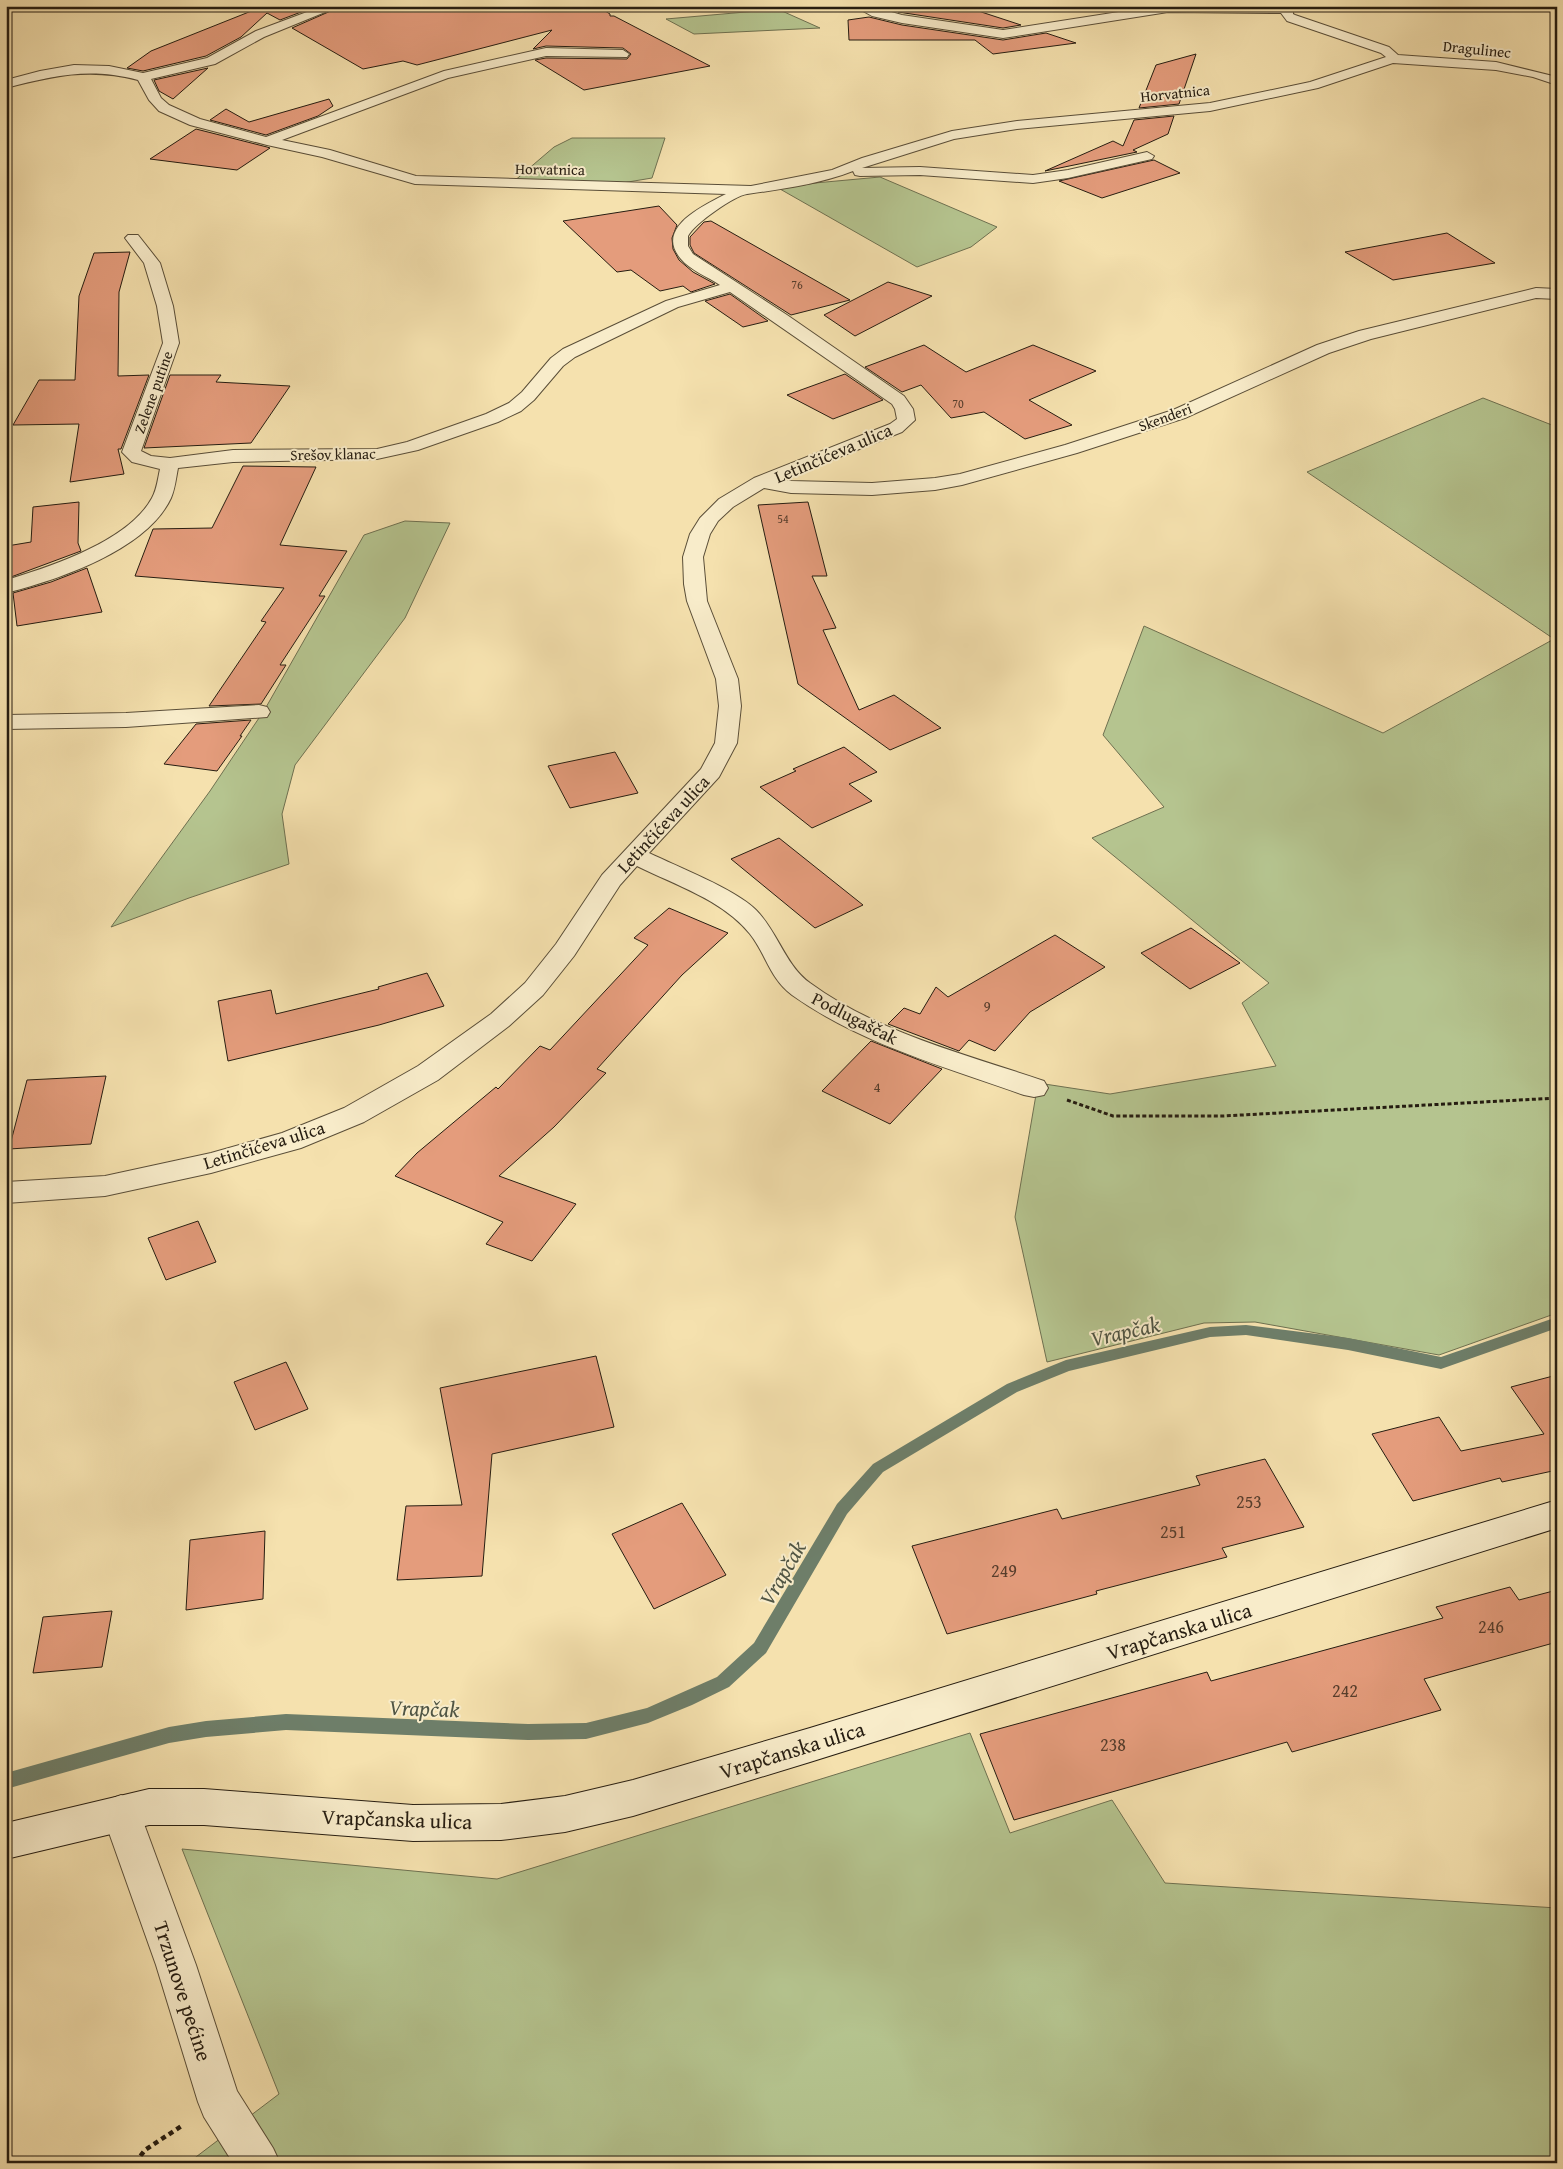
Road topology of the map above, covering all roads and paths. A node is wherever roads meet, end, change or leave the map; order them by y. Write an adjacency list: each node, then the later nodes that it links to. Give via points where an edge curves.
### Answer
1 (334, 6): 6 (street, via 260,34 211,61)
2 (860, 6): 3 (street, via 902,19 975,31 1015,33 1168,8)
3 (1287, 8): 5 (street, via 1287,15 1291,18 1385,50)
4 (623, 54): 9 (street, via 546,52 444,74)
5 (1392, 59): 7 (street, Dragulinec, via 1484,64 1530,72); 11 (street, Horvatnica, via 1313,85 1210,107 1017,125 952,135 867,160)
6 (142, 77): 8 (street, via 103,69 71,69 45,72); 9 (street, Horvatnica, via 156,100 176,115)
7 (1557, 81)
8 (6, 84)
9 (267, 141): 12 (street, Horvatnica, via 325,154 396,176 433,182)
10 (1147, 156): 11 (street, Horvatnica, via 1034,179 920,171)
11 (836, 173): 12 (street, Horvatnica)
12 (741, 191): 14 (street, Letinčićeva ulica, via 693,218 681,230 678,240 678,246 687,257)
13 (133, 238): 16 (street, Zelene putine, via 152,263 165,306 171,343 131,452 151,462)
14 (731, 287): 16 (street, Srešov klanac, via 672,304 569,353 515,407 412,446 377,454 234,456); 17 (street, Letinčićeva ulica, via 782,318 898,400 906,420 896,428)
15 (1557, 294): 17 (street, Skenderi, via 1536,293 1365,335 1323,349 1179,414 1071,449 962,479 872,489 791,487)
16 (170, 464): 18 (street, via 161,500 130,534 90,555)
17 (761, 482): 21 (street, Letinčićeva ulica, via 726,503 710,518 700,534 693,556 697,601 727,679 730,706 726,743 711,772)
18 (6, 587)
19 (259, 712): 20 (street, via 126,720)
20 (6, 722)
21 (633, 855): 22 (street, Podlugaščak, via 722,898 746,914 762,932 786,975 829,1008 896,1040); 24 (street, Letinčićeva ulica, via 611,880 565,950 534,989 500,1020 428,1073 354,1115 291,1141 105,1186)
22 (1034, 1088): 23 (path, via 1113,1116 1223,1116)
23 (1557, 1098)
24 (6, 1193)
25 (1557, 1514): 26 (street, Vrapčanska ulica, via 810,1745 633,1798 565,1814 501,1822 413,1823 204,1807 149,1807)
26 (121, 1812): 27 (street, Vrapčanska ulica); 28 (street, Trzunove pećine, via 176,1964)
27 (6, 1841)
28 (219, 2102): 29 (path, via 145,2150); 30 (street, Trzunove pećine)
29 (135, 2163)
30 (258, 2163)

